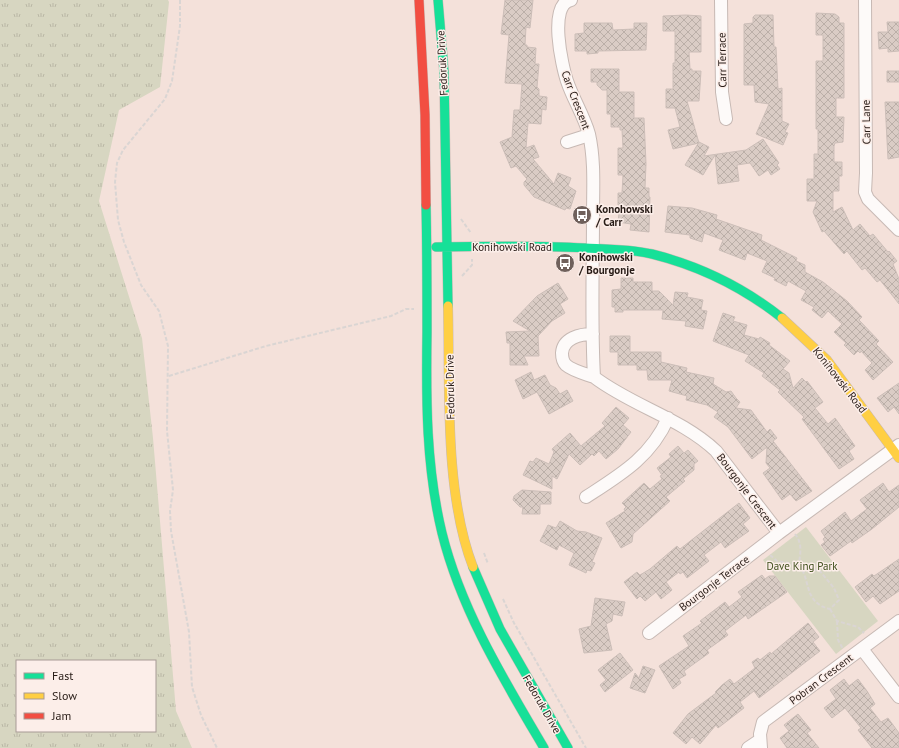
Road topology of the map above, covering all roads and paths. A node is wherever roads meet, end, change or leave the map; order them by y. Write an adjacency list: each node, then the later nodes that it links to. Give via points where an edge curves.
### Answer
1 (180, 0): 18 (path, via 180,26 172,81 165,99 123,150 117,163 115,182 118,220 124,242 141,285 159,311 168,346)
2 (419, 0): 11 (main road, Fedoruk Drive)
3 (438, 0): 12 (main road, Fedoruk Drive, via 444,71)
4 (571, 0): 8 (street, Carr Crescent, via 560,10 560,54 567,82)
5 (721, 0): 7 (street, Carr Terrace, via 722,92)
6 (865, 0): 10 (street, Carr Lane, via 865,192)
7 (726, 119)
8 (589, 135): 9 (street, Carr Crescent); 14 (street, Carr Crescent, via 593,166)
9 (567, 142)
10 (899, 230)
11 (427, 247): 12 (main road, Konihowski Road); 41 (main road, Fedoruk Drive, via 428,419 435,500 444,540 470,614)
12 (447, 247): 13 (main road, Konihowski Road); 42 (main road, Fedoruk Drive, via 451,451 465,543 472,566 500,629)
13 (472, 247): 14 (main road, Konihowski Road); 15 (path, via 472,265 462,276)
14 (593, 248): 17 (street); 21 (main road, Konihowski Road, via 649,254 690,265 729,282 766,304 827,360)
15 (461, 281)
16 (416, 309): 18 (path, via 406,309 391,316 266,346)
17 (593, 334): 19 (street); 19 (street, Bourgonje Crescent, via 584,334 568,341 562,349 562,357 565,364 571,368)
18 (169, 376): 40 (path, via 167,431 173,490 171,531 190,632 192,687 201,715)
19 (594, 377): 20 (street, Bourgonje Crescent, via 606,386)
20 (668, 418): 22 (street, via 637,463); 24 (street, Bourgonje Crescent, via 697,434 716,451)
21 (897, 451): 23 (street, Bourgonje Crescent)
22 (586, 497)
23 (789, 526): 24 (street, Bourgonje Crescent); 28 (path, via 800,540)
24 (779, 533): 25 (street, Bourgonje Terrace)
25 (764, 545): 28 (path, via 776,561); 34 (street, Bourgonje Terrace)
26 (483, 550): 27 (path)
27 (488, 565)
28 (799, 565): 29 (path)
29 (804, 571): 31 (path, via 810,594 822,607); 31 (path, via 819,570 834,588 839,600)
30 (501, 594): 43 (path, via 514,623)
31 (830, 609): 32 (path)
32 (837, 621): 35 (path, via 858,627); 37 (path, via 838,640)
33 (899, 621): 35 (street, Pobran Crescent)
34 (649, 633)
35 (873, 640): 36 (street, Pobran Crescent)
36 (862, 649): 37 (street, Pobran Crescent); 38 (street)
37 (849, 658): 39 (street, Pobran Crescent, via 764,722)
38 (899, 697)
39 (760, 744): 44 (street)
40 (217, 748)
41 (544, 748)
42 (568, 748)
43 (586, 748)
44 (748, 748)

